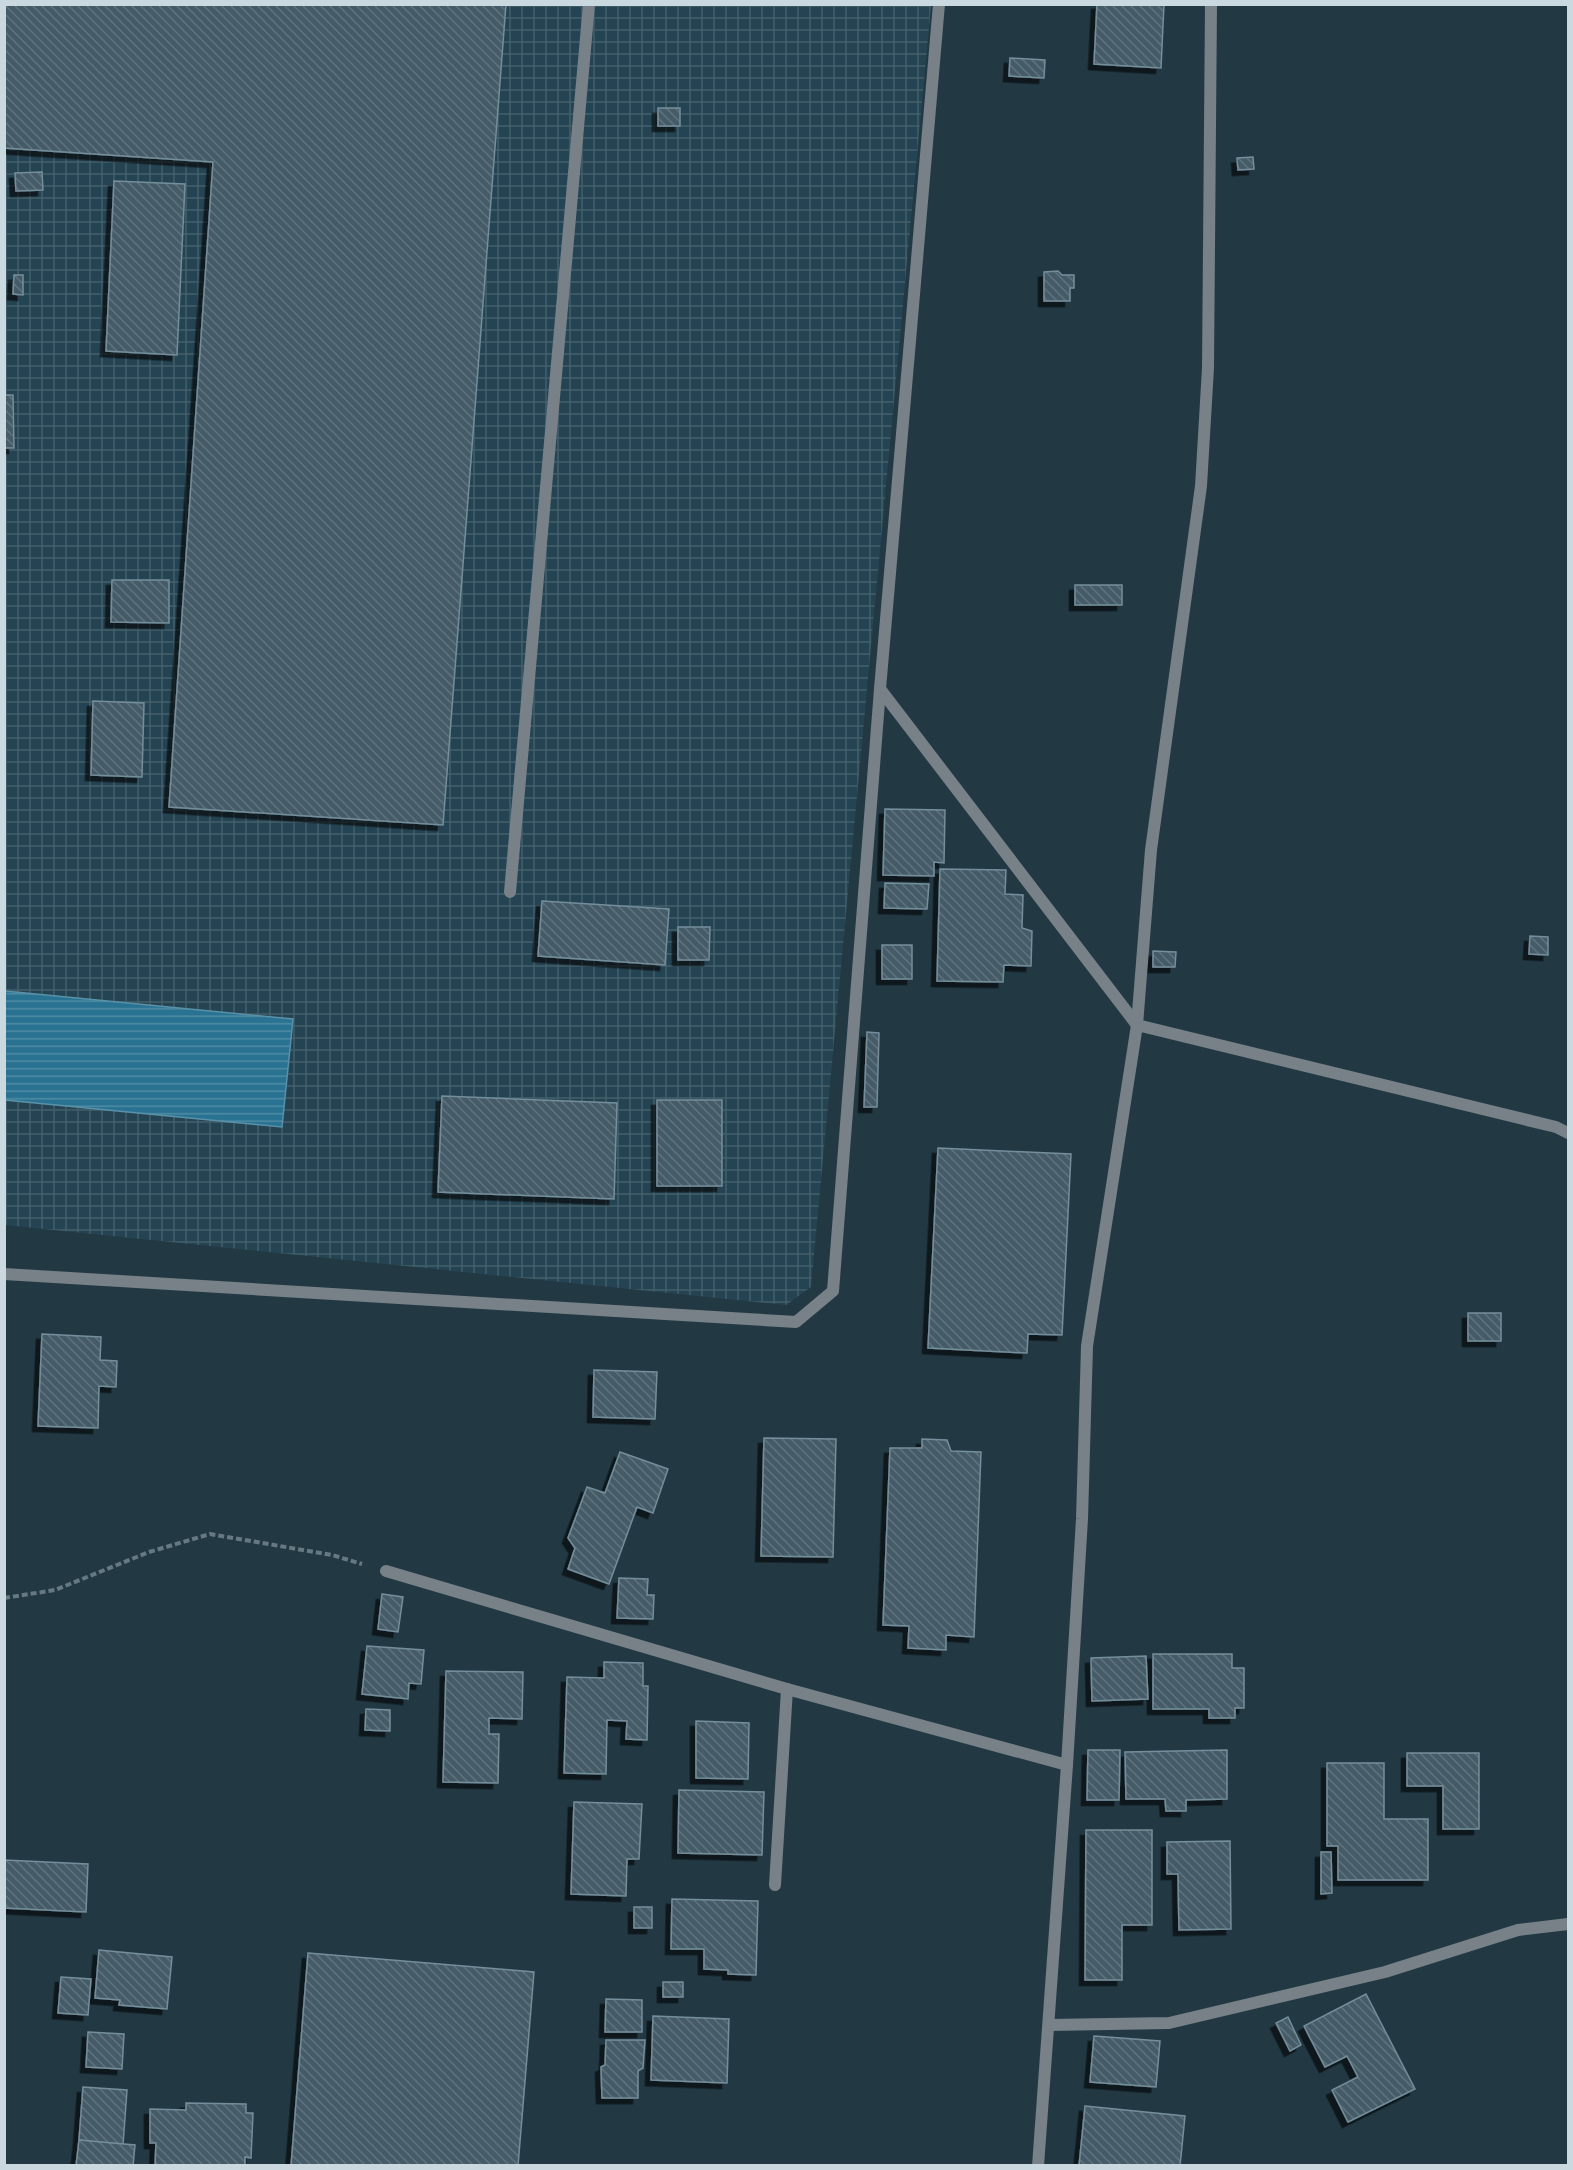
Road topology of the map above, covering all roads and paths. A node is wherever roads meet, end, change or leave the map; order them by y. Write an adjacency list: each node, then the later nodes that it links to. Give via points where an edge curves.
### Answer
1 (589, 4): 5 (street)
2 (939, 4): 4 (street)
3 (1211, 4): 6 (street, via 1208,368 1201,486 1150,850)
4 (880, 689): 6 (street); 8 (street, via 833,1291 796,1322)
5 (510, 892)
6 (1137, 1024): 7 (street); 12 (street, via 1087,1346 1082,1519)
7 (1569, 1133)
8 (4, 1274)
9 (386, 1571): 10 (path, via 332,1555 210,1534 148,1552 55,1590); 11 (street)
10 (4, 1598)
11 (788, 1689): 12 (street); 13 (street)
12 (1067, 1765): 15 (street)
13 (775, 1885)
14 (1569, 1924): 15 (street, via 1518,1929 1385,1972 1169,2023)
15 (1049, 2025): 16 (street)
16 (1038, 2166)

